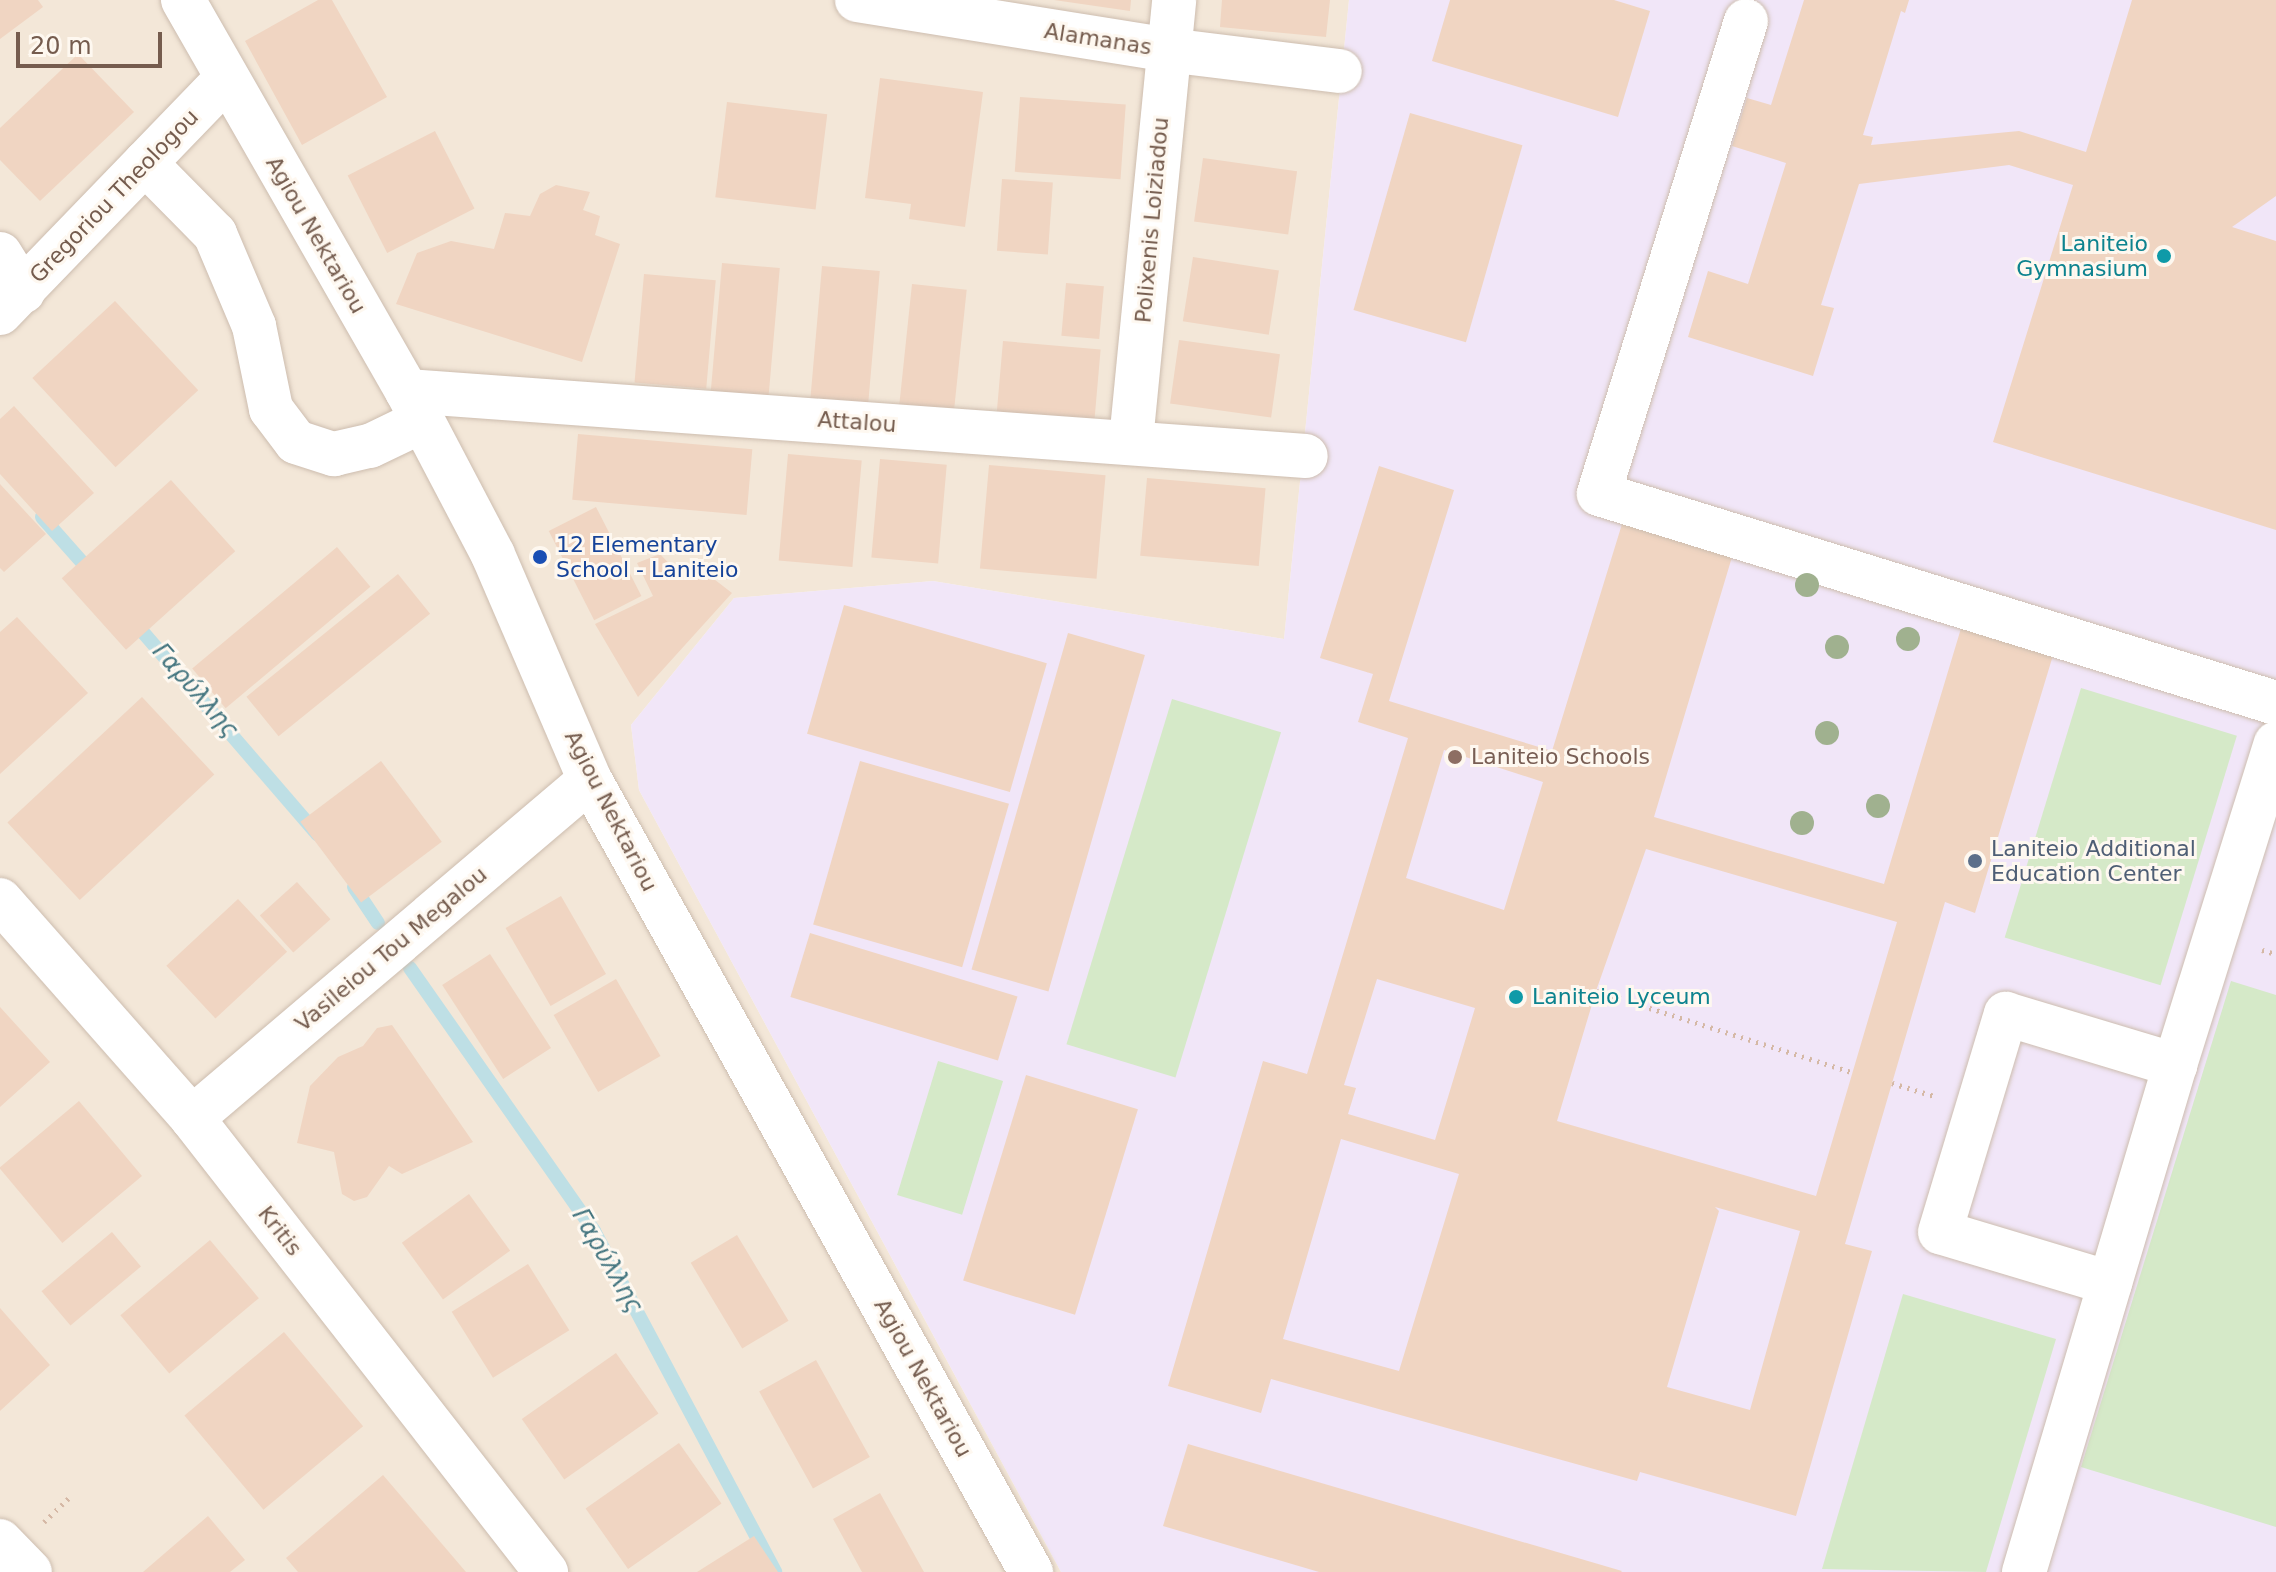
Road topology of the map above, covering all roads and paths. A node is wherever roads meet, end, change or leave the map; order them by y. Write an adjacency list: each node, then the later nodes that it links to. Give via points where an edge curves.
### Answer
1 (183, 0): 7 (street, Agiou Nektariou)
2 (857, 0): 5 (street, Alamanas)
3 (1174, 0): 5 (street, Polixenis Loiziadou)
4 (1746, 21): 14 (street, via 1599,494)
5 (1168, 50): 6 (street, Alamanas); 12 (street, Polixenis Loiziadou)
6 (1340, 71)
7 (226, 79): 8 (street, Gregoriou Theologou); 11 (street, Agiou Nektariou)
8 (145, 163): 10 (street, Gregoriou Theologou); 11 (street, via 215,234 254,326 271,409 296,442 334,454 370,446)
9 (0, 254): 10 (street)
10 (12, 302)
11 (414, 406): 12 (street, Attalou); 16 (street, Agiou Nektariou, via 493,555)
12 (1131, 441): 13 (street, Attalou)
13 (1306, 456)
14 (2276, 703)
15 (2276, 743): 19 (street)
16 (590, 780): 23 (street, Vasileiou Tou Megalou); 28 (street, Agiou Nektariou)
17 (0, 900): 23 (street, Kritis)
18 (1596, 991): 20 (path)
19 (2175, 1065): 24 (street); 24 (street, via 2006,1014 1940,1232)
20 (1852, 1072)
21 (1892, 1083): 22 (path)
22 (1917, 1091)
23 (192, 1118): 27 (street, Kritis)
24 (2110, 1283): 29 (street)
25 (0, 1541): 26 (street)
26 (30, 1572)
27 (546, 1572)
28 (1031, 1572)
29 (2024, 1572)

